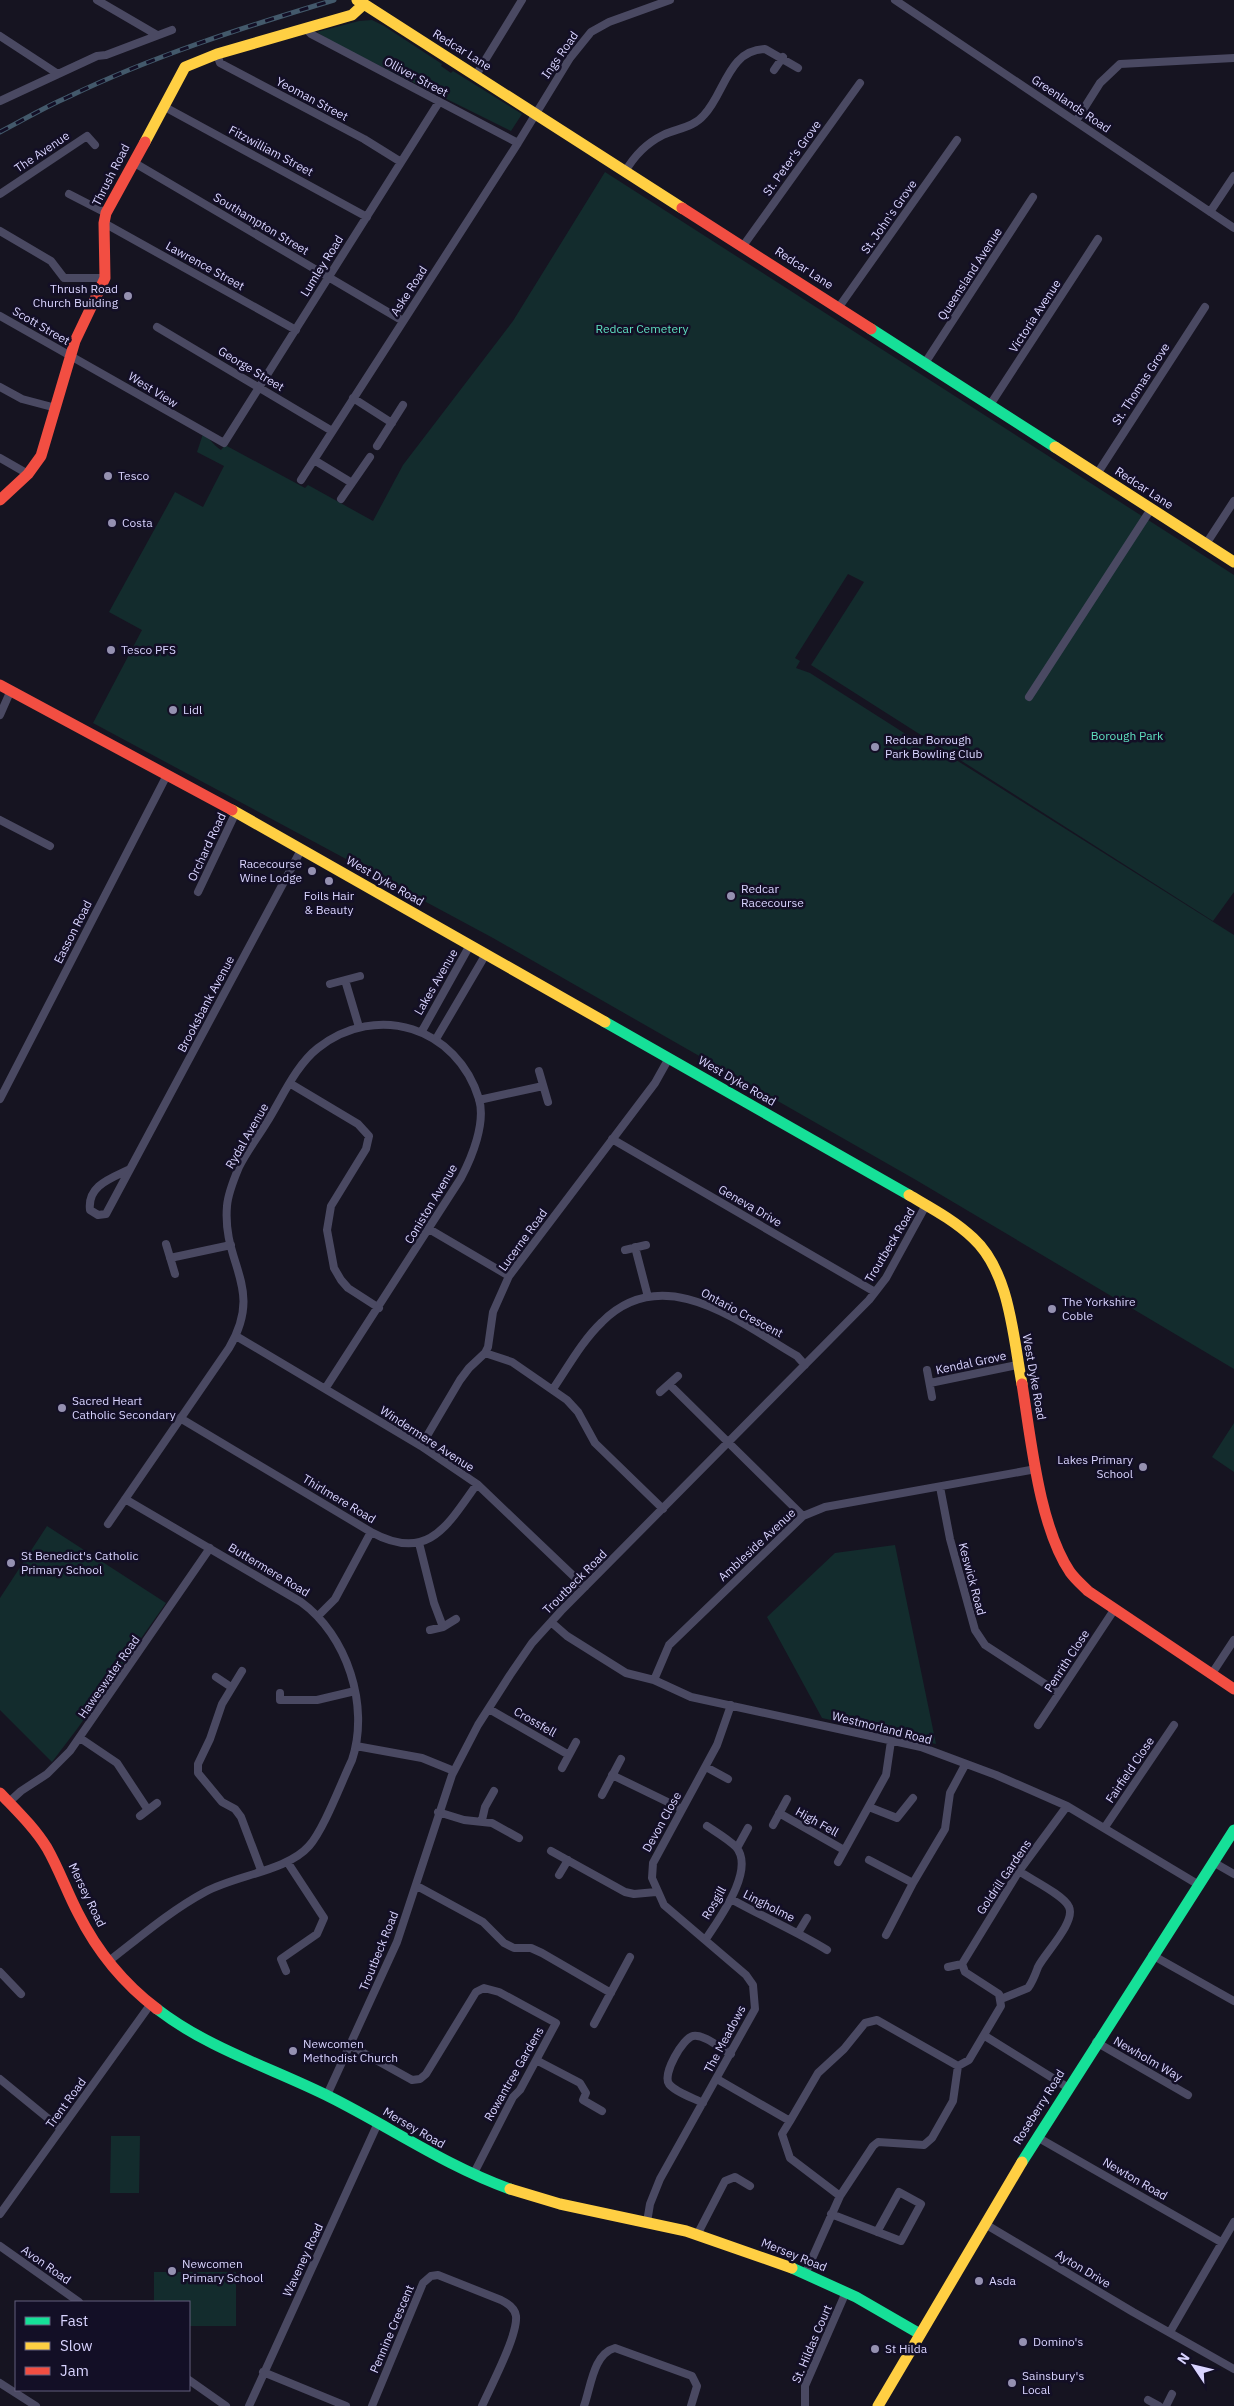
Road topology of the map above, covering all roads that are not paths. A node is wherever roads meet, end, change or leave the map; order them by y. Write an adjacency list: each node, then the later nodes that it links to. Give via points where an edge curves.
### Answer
1 (97, 0): 9 (street)
2 (522, 0): 16 (street)
3 (670, 0): 21 (street, Ings Road, via 609,22 591,32)
4 (896, 0): 22 (street, Greenlands Road)
5 (361, 2): 7 (street, Thrush Road, via 352,15); 16 (street, Redcar Lane)
6 (172, 30): 9 (street)
7 (308, 32): 10 (street, Thrush Road); 19 (street, Olliver Street)
8 (0, 36): 15 (street)
9 (157, 36): 15 (street, via 97,56)
10 (217, 54): 20 (street, Thrush Road, via 185,67); 27 (street, Yeoman Street, via 220,63)
11 (783, 58): 13 (street); 14 (street); 28 (street, via 765,48 743,55 704,116 689,127 654,141 638,154)
12 (1234, 58): 22 (street, via 1120,64 1100,83)
13 (798, 68)
14 (774, 70)
15 (58, 74): 18 (street)
16 (476, 75): 21 (street, Redcar Lane)
17 (860, 83): 39 (street, St. Peter's Grove)
18 (0, 101)
19 (439, 102): 24 (street, Olliver Street); 27 (street, Lumley Road)
20 (163, 106): 26 (street, Thrush Road); 34 (street, Fitzwilliam Street)
21 (535, 113): 24 (street, Aske Road); 28 (street, Redcar Lane)
22 (1076, 121): 33 (street, Greenlands Road)
23 (958, 140): 42 (street, St. John's Grove)
24 (518, 143): 45 (street, Aske Road)
25 (95, 145): 30 (street, The Avenue, via 88,136)
26 (133, 162): 35 (street, Thrush Road); 40 (street, Southampton Street)
27 (401, 162): 34 (street, Lumley Road)
28 (625, 172): 39 (street, Redcar Lane)
29 (1234, 176): 33 (street)
30 (0, 194)
31 (69, 194): 35 (street, Lawrence Street)
32 (1033, 197): 49 (street, Queensland Avenue)
33 (1210, 212): 36 (street, Greenlands Road)
34 (367, 217): 40 (street, Lumley Road)
35 (105, 218): 41 (street, Thrush Road); 47 (street, Lawrence Street)
36 (1234, 228)
37 (0, 231): 41 (street, via 51,261 64,278)
38 (1098, 239): 54 (street, Victoria Avenue)
39 (743, 246): 42 (street, Redcar Lane)
40 (329, 277): 45 (street, Southampton Street); 47 (street, Lumley Road)
41 (105, 278): 48 (street, Thrush Road)
42 (839, 307): 49 (street, Redcar Lane)
43 (1205, 308): 64 (street, St. Thomas Grove)
44 (0, 316): 48 (street, Scott Street)
45 (403, 321): 52 (street, Aske Road)
46 (157, 327): 51 (street, George Street)
47 (296, 330): 51 (street, Lumley Road)
48 (70, 356): 55 (street, Thrush Road); 58 (street, West View)
49 (926, 363): 54 (street, Redcar Lane)
50 (0, 387): 55 (street, via 22,399)
51 (259, 387): 57 (street, George Street); 58 (street, Lumley Road)
52 (353, 398): 56 (street); 57 (street, Aske Road)
53 (403, 404): 56 (street)
54 (990, 405): 64 (street, Redcar Lane)
55 (56, 408): 63 (street, Thrush Road, via 40,456)
56 (392, 423): 59 (street)
57 (332, 432): 62 (street, Aske Road)
58 (224, 443)
59 (377, 446)
60 (370, 457): 66 (street)
61 (0, 458): 63 (street)
62 (314, 460): 65 (street, Aske Road); 66 (street)
63 (28, 474): 68 (street, Thrush Road)
64 (1097, 474): 70 (street, Redcar Lane)
65 (301, 480)
66 (352, 483): 67 (street)
67 (341, 499)
68 (0, 500)
69 (1234, 501): 71 (street)
70 (1151, 509): 71 (street, Redcar Lane); 75 (street)
71 (1206, 544): 72 (street, Redcar Lane)
72 (1234, 562)
73 (0, 685): 74 (street, West Dyke Road)
74 (11, 690): 76 (street); 77 (street, West Dyke Road)
75 (1029, 697)
76 (0, 714)
77 (167, 776): 78 (street, West Dyke Road); 95 (street, Easson Road)
78 (236, 812): 81 (street, West Dyke Road); 82 (street, Orchard Road)
79 (0, 820): 80 (street)
80 (47, 845)
81 (301, 850): 83 (street, West Dyke Road); 99 (street, Brooksbank Avenue)
82 (198, 892)
83 (470, 945): 84 (street, West Dyke Road); 89 (street, Lakes Avenue)
84 (486, 954): 90 (street); 91 (street, West Dyke Road)
85 (360, 976): 86 (street)
86 (344, 980): 87 (street); 88 (street)
87 (330, 984)
88 (359, 1027): 89 (street, Rydal Avenue, via 382,1024); 93 (street, Rydal Avenue, via 332,1038 317,1049 304,1061)
89 (422, 1031): 90 (street, Coniston Avenue)
90 (436, 1039): 96 (street, Coniston Avenue, via 462,1065)
91 (669, 1058): 98 (street, Lucerne Road, via 655,1083); 100 (street, West Dyke Road)
92 (539, 1071): 94 (street)
93 (291, 1084): 103 (street, Rydal Avenue, via 240,1166 232,1185 227,1206); 112 (street, via 358,1124 369,1136 366,1149 331,1206 327,1230 334,1268 341,1280)
94 (543, 1086): 96 (street); 97 (street)
95 (0, 1099)
96 (479, 1100): 101 (street, Coniston Avenue, via 473,1154)
97 (548, 1102)
98 (612, 1139): 109 (street, Lucerne Road); 110 (street, Geneva Drive)
99 (130, 1169): 99 (street, Brooksbank Avenue, via 106,1214 98,1215 90,1210 89,1200 97,1186)
100 (926, 1205): 110 (street, Troutbeck Road); 116 (street, West Dyke Road, via 966,1231 988,1258 1006,1296)
101 (429, 1229): 109 (street); 112 (street, Coniston Avenue)
102 (166, 1244): 107 (street)
103 (231, 1245): 107 (street); 113 (street, Rydal Avenue, via 244,1290 245,1308)
104 (646, 1245): 105 (street)
105 (635, 1247): 106 (street); 111 (street)
106 (625, 1250)
107 (170, 1258): 108 (street)
108 (175, 1274)
109 (509, 1276): 114 (street, Lucerne Road, via 493,1312)
110 (875, 1292): 115 (street, Troutbeck Road)
111 (648, 1297): 115 (street, Ontario Crescent, via 672,1295 700,1301 797,1356); 122 (street, Ontario Crescent, via 603,1321)
112 (379, 1308): 121 (street, Coniston Avenue)
113 (236, 1336): 121 (street, Windermere Avenue); 125 (street, Rydal Avenue)
114 (485, 1353): 122 (street, via 512,1362); 127 (street, via 460,1380)
115 (805, 1365): 126 (street, Troutbeck Road)
116 (1017, 1365): 119 (street, Kendal Grove); 128 (street, West Dyke Road)
117 (927, 1370): 119 (street, Kendal Grove)
118 (678, 1376): 120 (street)
119 (930, 1383): 124 (street, Kendal Grove)
120 (670, 1385): 123 (street); 126 (street)
121 (325, 1389): 127 (street, Windermere Avenue)
122 (553, 1390): 132 (street, via 578,1412 600,1448)
123 (660, 1392)
124 (932, 1397)
125 (180, 1418): 131 (street, Rydal Avenue); 135 (street, Thirlmere Road)
126 (728, 1442): 132 (street, Troutbeck Road); 133 (street)
127 (421, 1446): 129 (street, Windermere Avenue)
128 (1036, 1469): 130 (street, Ambleside Avenue); 139 (street, West Dyke Road, via 1054,1542 1070,1572 1088,1591)
129 (477, 1484): 136 (street, via 444,1530); 138 (street, Windermere Avenue)
130 (940, 1487): 133 (street, Ambleside Avenue, via 825,1507); 154 (street, Keswick Road, via 974,1630 985,1645)
131 (124, 1499): 134 (street, Rydal Avenue); 137 (street, Buttermere Road)
132 (663, 1509): 138 (street, Troutbeck Road)
133 (803, 1516): 149 (street, Ambleside Avenue, via 669,1645)
134 (108, 1524)
135 (371, 1532): 136 (street, Thirlmere Road, via 395,1542); 140 (street, via 335,1599)
136 (419, 1543): 143 (street)
137 (210, 1548): 140 (street, Buttermere Road, via 301,1602); 159 (street, Haweswater Road)
138 (585, 1587): 142 (street, Troutbeck Road)
139 (1114, 1610): 147 (street, West Dyke Road); 154 (street, Penrith Close)
140 (318, 1616): 152 (street, Buttermere Road, via 343,1656)
141 (456, 1620): 143 (street)
142 (551, 1622): 149 (street, Westmorland Road, via 565,1635 626,1673); 156 (street, Troutbeck Road)
143 (443, 1627): 144 (street)
144 (430, 1630)
145 (1234, 1640): 147 (street)
146 (242, 1671): 150 (street)
147 (1212, 1675): 151 (street, West Dyke Road)
148 (216, 1677): 150 (street)
149 (654, 1680): 155 (street, Westmorland Road, via 691,1697)
150 (231, 1687): 200 (street, via 198,1764 198,1772 214,1794 241,1817)
151 (1234, 1689)
152 (355, 1691): 153 (street, via 303,1700 280,1700); 162 (street, Buttermere Road, via 358,1714)
153 (280, 1693)
154 (1059, 1693): 157 (street, Penrith Close)
155 (731, 1705): 160 (street, Westmorland Road); 166 (street, Devon Close, via 718,1745)
156 (488, 1709): 163 (street, Crossfell); 168 (street, Troutbeck Road)
157 (1038, 1725)
158 (1174, 1725): 188 (street, Fairfield Close)
159 (80, 1738): 176 (street, Haweswater Road, via 47,1774); 181 (street, via 118,1763)
160 (891, 1741): 165 (street, Westmorland Road, via 921,1747); 179 (street, via 886,1775)
161 (576, 1742): 163 (street)
162 (356, 1746): 168 (street, via 422,1758); 199 (street, Buttermere Road, via 310,1846)
163 (569, 1755): 167 (street)
164 (620, 1759): 169 (street)
165 (965, 1765): 178 (street, Westmorland Road); 204 (street, via 950,1793 945,1829)
166 (706, 1767): 170 (street); 180 (street, Devon Close)
167 (562, 1768)
168 (454, 1771): 182 (street, Troutbeck Road)
169 (612, 1775): 173 (street); 180 (street)
170 (728, 1779)
171 (494, 1791): 185 (street)
172 (0, 1793): 176 (street, Mersey Road)
173 (602, 1794)
174 (913, 1798): 179 (street, via 897,1818)
175 (788, 1799): 183 (street, High Fell)
176 (9, 1802): 216 (street, Mersey Road, via 41,1839 60,1870 84,1925)
177 (157, 1803): 181 (street)
178 (1067, 1806): 188 (street, Westmorland Road); 201 (street, Goldrill Gardens)
179 (870, 1807): 194 (street)
180 (682, 1809): 207 (street, Devon Close, via 653,1863 652,1878)
181 (148, 1810): 184 (street)
182 (438, 1812): 185 (street, via 464,1820); 206 (street, Troutbeck Road)
183 (779, 1813): 186 (street, High Fell); 194 (street, High Fell)
184 (140, 1816)
185 (482, 1820): 191 (street)
186 (772, 1825)
187 (707, 1826): 192 (street)
188 (1105, 1827): 205 (street, Westmorland Road)
189 (748, 1828): 192 (street)
190 (1234, 1830): 198 (street, Roseberry Road)
191 (519, 1838)
192 (737, 1848): 208 (street, Rosgill, via 740,1875)
193 (551, 1850): 195 (street)
194 (844, 1850): 197 (street)
195 (568, 1860): 203 (street); 207 (street, via 624,1892)
196 (869, 1860): 204 (street)
197 (838, 1862)
198 (1212, 1862): 202 (street); 205 (street, Roseberry Road)
199 (288, 1863): 200 (street, Buttermere Road); 219 (street, via 324,1918 318,1934 281,1959)
200 (261, 1870): 216 (street, Buttermere Road, via 184,1905)
201 (1019, 1871): 217 (street, Goldrill Gardens); 223 (street, via 1061,1898 1070,1907 1070,1913 1038,1967 1034,1981 1028,1988)
202 (1234, 1874)
203 (559, 1875)
204 (913, 1884): 211 (street)
205 (1199, 1885): 214 (street, Roseberry Road)
206 (417, 1886): 221 (street, via 483,1922 504,1943 542,1953); 229 (street, Troutbeck Road, via 397,1942)
207 (656, 1892): 212 (street, The Meadows, via 664,1905)
208 (731, 1899): 210 (street, Lingholme); 212 (street, Rosgill)
209 (807, 1918): 210 (street, Lingholme)
210 (798, 1933): 213 (street, Lingholme)
211 (886, 1935)
212 (706, 1939): 230 (street, The Meadows, via 753,1985 755,2009)
213 (827, 1950)
214 (1152, 1955): 224 (street); 228 (street, Roseberry Road)
215 (630, 1957): 221 (street)
216 (109, 1962): 225 (street, Mersey Road)
217 (962, 1964): 218 (street); 223 (street, via 965,1972 995,1990)
218 (948, 1967)
219 (286, 1971)
220 (0, 1972): 222 (street)
221 (611, 1993): 226 (street)
222 (21, 1994)
223 (1001, 1999): 227 (street, via 1001,2006)
224 (1234, 2000)
225 (150, 2005): 236 (street, Mersey Road, via 203,2040); 242 (street, Trent Road)
226 (594, 2024)
227 (984, 2036): 232 (street, via 969,2060); 235 (street)
228 (1096, 2042): 235 (street, Roseberry Road); 237 (street, Newholm Way)
229 (351, 2046): 231 (street, Rowantree Gardens, via 412,2080 420,2079 476,1992 484,1988 499,1992 556,2024); 236 (street, Troutbeck Road)
230 (731, 2054): 234 (street, The Meadows); 238 (street, via 694,2035 682,2045 668,2069 666,2077 671,2086)
231 (536, 2060): 239 (street, via 580,2083 586,2093 583,2100); 244 (street, Rowantree Gardens)
232 (958, 2066): 240 (street, via 877,2020 870,2020 815,2076); 246 (street, via 953,2101 928,2143 878,2142)
233 (0, 2079): 242 (street)
234 (717, 2079): 238 (street, The Meadows); 240 (street)
235 (1067, 2087): 243 (street, Roseberry Road)
236 (327, 2095): 241 (street, Mersey Road)
237 (1188, 2095)
238 (703, 2103): 249 (street, The Meadows, via 660,2179)
239 (602, 2111)
240 (790, 2121): 246 (street, via 782,2134 790,2158)
241 (378, 2123): 244 (street, Mersey Road); 262 (street, Waveney Road)
242 (61, 2129): 247 (street, Trent Road)
243 (1037, 2137): 251 (street, Roseberry Road); 254 (street, Newton Road)
244 (473, 2175): 249 (street, Mersey Road, via 531,2196)
245 (750, 2186): 253 (street, via 735,2177 725,2182)
246 (840, 2196): 248 (street)
247 (0, 2214)
248 (831, 2214): 252 (street); 256 (street)
249 (647, 2222): 253 (street, Mersey Road)
250 (1234, 2222): 254 (street)
251 (985, 2224): 259 (street, Ayton Drive); 260 (street, Roseberry Road)
252 (877, 2232): 252 (street, via 901,2241 921,2204 899,2192)
253 (697, 2235): 256 (street, Mersey Road)
254 (1221, 2242): 259 (street)
255 (0, 2246): 258 (street, Avon Road)
256 (806, 2272): 257 (street, Mersey Road)
257 (846, 2292): 260 (street, Mersey Road); 275 (street, St. Hildas Court, via 805,2386)
258 (78, 2301)
259 (1170, 2332): 261 (street, Ayton Drive)
260 (920, 2334): 276 (street, Roseberry Road)
261 (1234, 2369)
262 (264, 2372): 269 (street, Waveney Road); 270 (street)
263 (190, 2381): 268 (street)
264 (0, 2383): 267 (street)
265 (1172, 2394): 278 (street)
266 (1148, 2400): 277 (street)
267 (36, 2406)
268 (226, 2406)
269 (249, 2406)
270 (346, 2406)
271 (372, 2406): 272 (street, Pennine Crescent, via 423,2283 438,2275 500,2300 516,2314 515,2329)
272 (482, 2406)
273 (584, 2406): 274 (street, via 599,2359 606,2351 615,2348 692,2376 697,2386)
274 (691, 2406)
275 (806, 2406)
276 (878, 2406)
277 (1159, 2406)
278 (1166, 2406)

